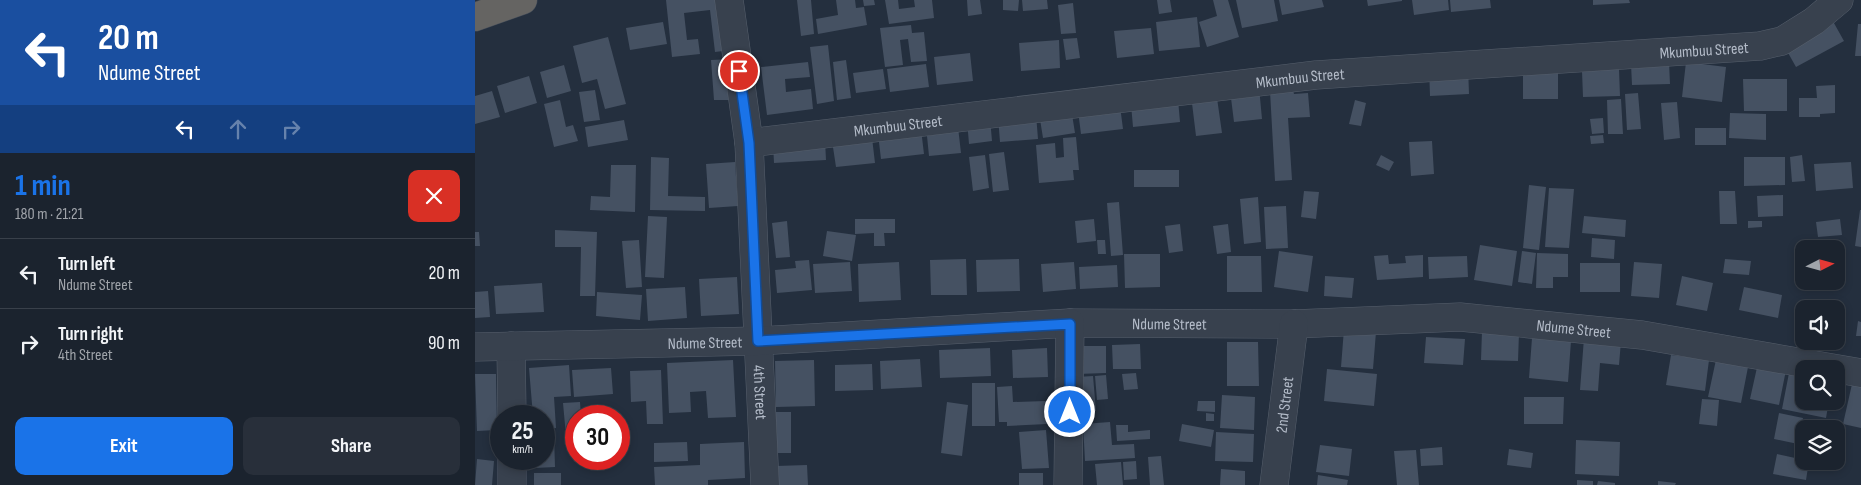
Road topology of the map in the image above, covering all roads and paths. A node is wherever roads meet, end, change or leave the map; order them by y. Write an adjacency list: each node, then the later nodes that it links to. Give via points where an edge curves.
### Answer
1 (523, 0): 4 (highway)
2 (729, 0): 5 (street, 4th Street)
3 (1839, 0): 5 (street, Mkumbuu Street, via 1782,41 1760,46 1317,75)
4 (475, 17)
5 (749, 143): 8 (street, 4th Street)
6 (1070, 324): 7 (street, Ndume Street); 8 (street, Ndume Street); 16 (street)
7 (1294, 324): 11 (street, Ndume Street, via 1460,317 1642,335); 17 (street, 2nd Street)
8 (758, 341): 9 (street, Ndume Street); 15 (street, 4th Street)
9 (511, 346): 10 (street, Ndume Street); 12 (street)
10 (475, 347)
11 (1861, 372)
12 (512, 405)
13 (512, 470): 14 (street)
14 (512, 485)
15 (765, 485)
16 (1068, 485)
17 (1274, 485)

